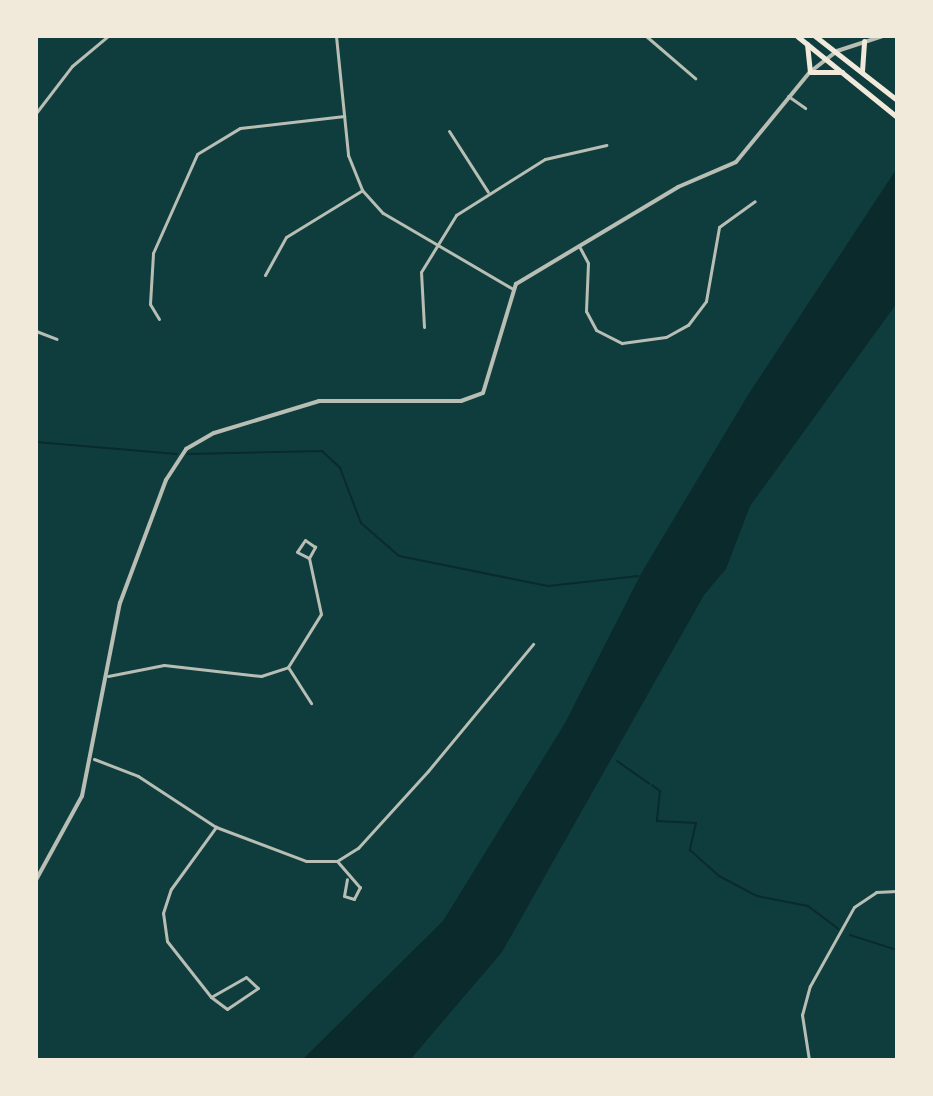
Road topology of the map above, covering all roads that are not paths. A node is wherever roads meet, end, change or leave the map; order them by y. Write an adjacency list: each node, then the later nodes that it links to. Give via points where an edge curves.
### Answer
1 (108, 36): 18 (street, via 72,66)
2 (338, 36): 19 (street)
3 (646, 36): 14 (street)
4 (797, 36): 8 (main road)
5 (815, 36): 9 (main road)
6 (883, 36): 7 (street)
7 (864, 41): 9 (street); 13 (main road)
8 (806, 43): 10 (main road); 11 (main road)
9 (837, 51): 10 (street); 13 (main road)
10 (827, 58): 11 (street); 12 (main road)
11 (810, 72): 12 (main road); 15 (street)
12 (843, 72): 20 (main road)
13 (862, 72): 16 (main road)
14 (695, 78)
15 (788, 96): 17 (street); 27 (street, via 736,162)
16 (897, 100)
17 (805, 108)
18 (36, 113)
19 (344, 116): 23 (street); 30 (street, via 240,128 197,154 153,253 150,304)
20 (897, 117)
21 (449, 131): 24 (street)
22 (606, 145): 24 (street, via 545,159)
23 (362, 190): 26 (street, via 383,213); 28 (street, via 286,237)
24 (488, 192): 26 (street, via 456,215)
25 (755, 201): 27 (street, via 719,227 706,301 688,325 666,337 622,343 596,330 586,311 588,263)
26 (436, 243): 29 (street); 31 (street, via 419,283)
27 (579, 246): 29 (street)
28 (265, 275)
29 (513, 289): 37 (street, via 494,376 473,398 319,401 214,433 186,449 166,480 120,603)
30 (159, 319)
31 (424, 327)
32 (36, 331): 33 (street)
33 (57, 339)
34 (309, 558): 34 (street, via 297,552 302,541 314,544); 36 (street, via 321,614)
35 (533, 644): 41 (street, via 428,771 358,848)
36 (288, 667): 37 (street, via 261,676 164,665); 38 (street)
37 (108, 676): 39 (street)
38 (311, 703)
39 (94, 759): 40 (street, via 138,776); 43 (street, via 67,831)
40 (216, 827): 41 (street, via 306,861); 45 (street, via 171,889 163,913 167,941)
41 (337, 861): 42 (street)
42 (347, 879): 42 (street, via 360,887 354,899 344,896)
43 (36, 880)
44 (897, 891): 48 (street, via 869,894 854,907 810,986 802,1015)
45 (211, 997): 45 (street, via 246,977 257,983 254,993 227,1009)
46 (76, 1060): 47 (street)
47 (92, 1060)
48 (809, 1060)

